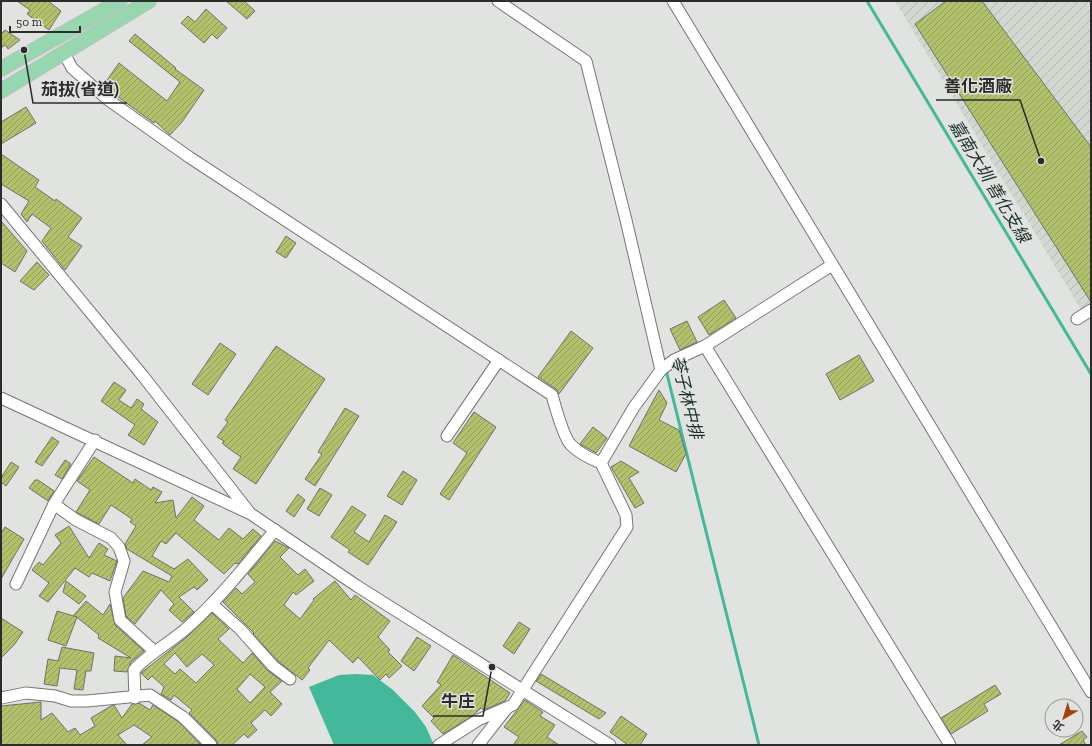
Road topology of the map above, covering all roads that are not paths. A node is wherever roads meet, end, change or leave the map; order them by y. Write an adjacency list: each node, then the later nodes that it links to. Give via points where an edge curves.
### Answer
1 (120, 1): 6 (main road)
2 (148, 1): 5 (main road)
3 (498, 1): 14 (street, via 586,61)
4 (673, 1): 9 (street)
5 (64, 53): 7 (main road); 13 (street, via 72,68 113,104 189,157)
6 (1, 69)
7 (1, 91)
8 (1, 204): 20 (street, via 134,365)
9 (832, 265): 12 (street); 27 (street)
10 (1091, 310): 11 (street)
11 (1077, 319)
12 (705, 346): 14 (street); 35 (street)
13 (499, 360): 16 (street); 18 (street, via 552,395 570,444 587,457)
14 (662, 368): 18 (street, via 634,407)
15 (1, 398): 17 (street)
16 (447, 436)
17 (95, 440): 19 (street); 20 (street)
18 (601, 463): 26 (street, via 626,514 627,527)
19 (54, 504): 22 (street); 24 (street, via 76,520 110,538 119,547 124,561 115,592 120,620)
20 (251, 514): 21 (street)
21 (275, 530): 23 (street); 26 (street, via 357,586)
22 (16, 584)
23 (212, 604): 24 (street, via 188,627); 25 (street, via 240,628 273,666)
24 (154, 651): 29 (street, via 134,670)
25 (290, 679)
26 (522, 690): 30 (street, via 513,705); 34 (street)
27 (1091, 692)
28 (1, 698): 29 (street, via 26,693 55,696 71,701)
29 (135, 698): 31 (street, via 150,695 183,717)
30 (508, 708): 32 (street, via 478,720); 33 (street)
31 (211, 745)
32 (439, 745)
33 (478, 745)
34 (610, 745)
35 (950, 745)

